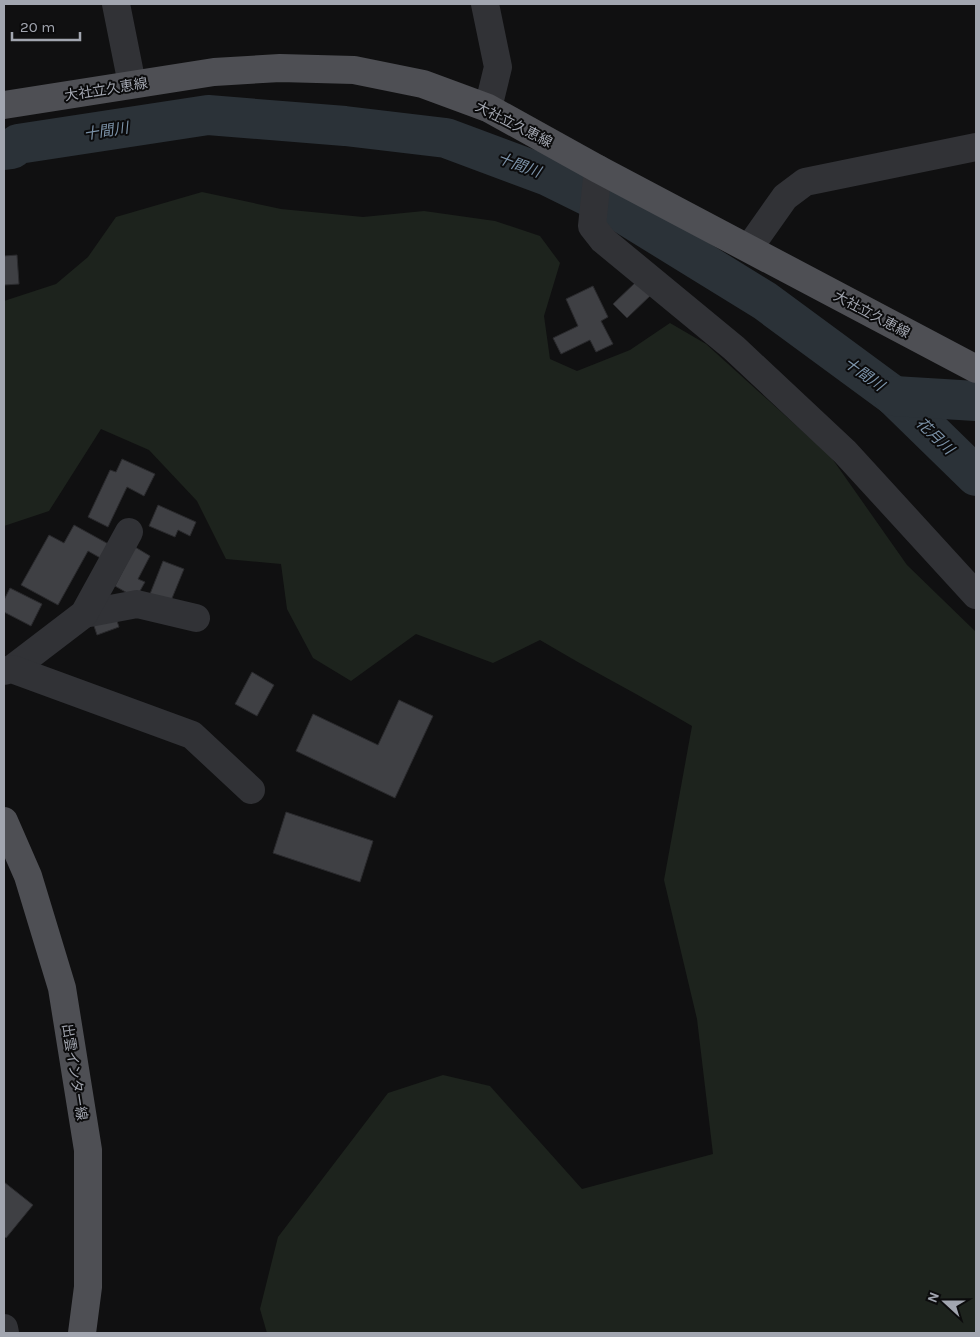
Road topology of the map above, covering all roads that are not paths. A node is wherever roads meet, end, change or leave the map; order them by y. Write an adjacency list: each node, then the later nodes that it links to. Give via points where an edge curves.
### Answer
1 (116, 4): 3 (street)
2 (485, 4): 5 (street, via 498,67)
3 (132, 84): 4 (main road, 大社立久恵線); 5 (main road, 大社立久恵線, via 214,72 280,68 354,70 423,84)
4 (4, 105)
5 (488, 108): 7 (main road, 大社立久恵線)
6 (976, 147): 8 (street, via 805,182 785,197)
7 (598, 169): 8 (main road, 大社立久恵線); 11 (street, via 592,226 603,240 734,348 845,452)
8 (749, 248): 9 (main road, 大社立久恵線)
9 (976, 369)
10 (129, 532): 12 (street)
11 (976, 596)
12 (84, 614): 13 (street, via 137,604); 14 (street)
13 (196, 618)
14 (8, 670): 15 (street, via 192,735)
15 (251, 790)
16 (4, 821): 19 (main road, 出雲インター線, via 28,876 62,988 88,1150 88,1287)
17 (4, 1328): 18 (street)
18 (5, 1333)
19 (82, 1333)

